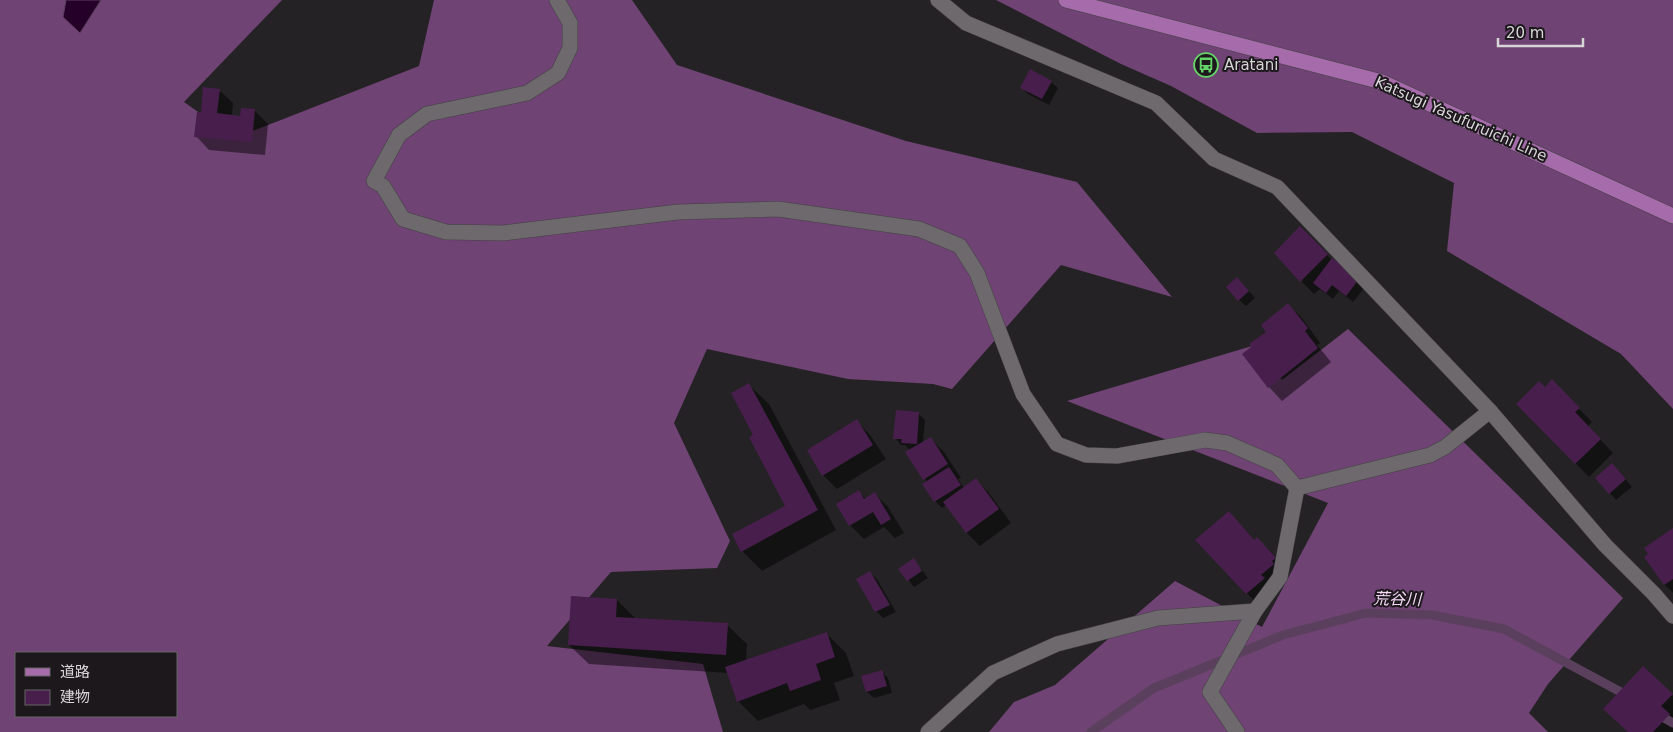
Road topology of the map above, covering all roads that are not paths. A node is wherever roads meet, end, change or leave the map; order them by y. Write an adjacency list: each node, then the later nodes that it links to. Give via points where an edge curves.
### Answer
1 (557, 0): 6 (street, via 570,23 570,48 558,73 527,93 427,114 399,135 374,181 383,186 403,219 446,232 503,233 678,212 778,209 918,228 960,246 977,273 1023,394 1056,444 1086,454 1117,456 1205,440 1227,443 1277,465)
2 (938, 0): 5 (street, via 966,23 1156,102 1214,159 1277,186)
3 (1066, 0): 4 (main road, Katsugi Yasufuruichi Line, via 1382,82)
4 (1673, 216)
5 (1490, 411): 6 (street, via 1430,455); 8 (street, via 1605,545)
6 (1297, 488): 7 (street, via 1280,577)
7 (1255, 611): 9 (street, via 1158,618 1057,644 993,673); 10 (street, via 1210,692)
8 (1673, 616)
9 (928, 732)
10 (1238, 732)

